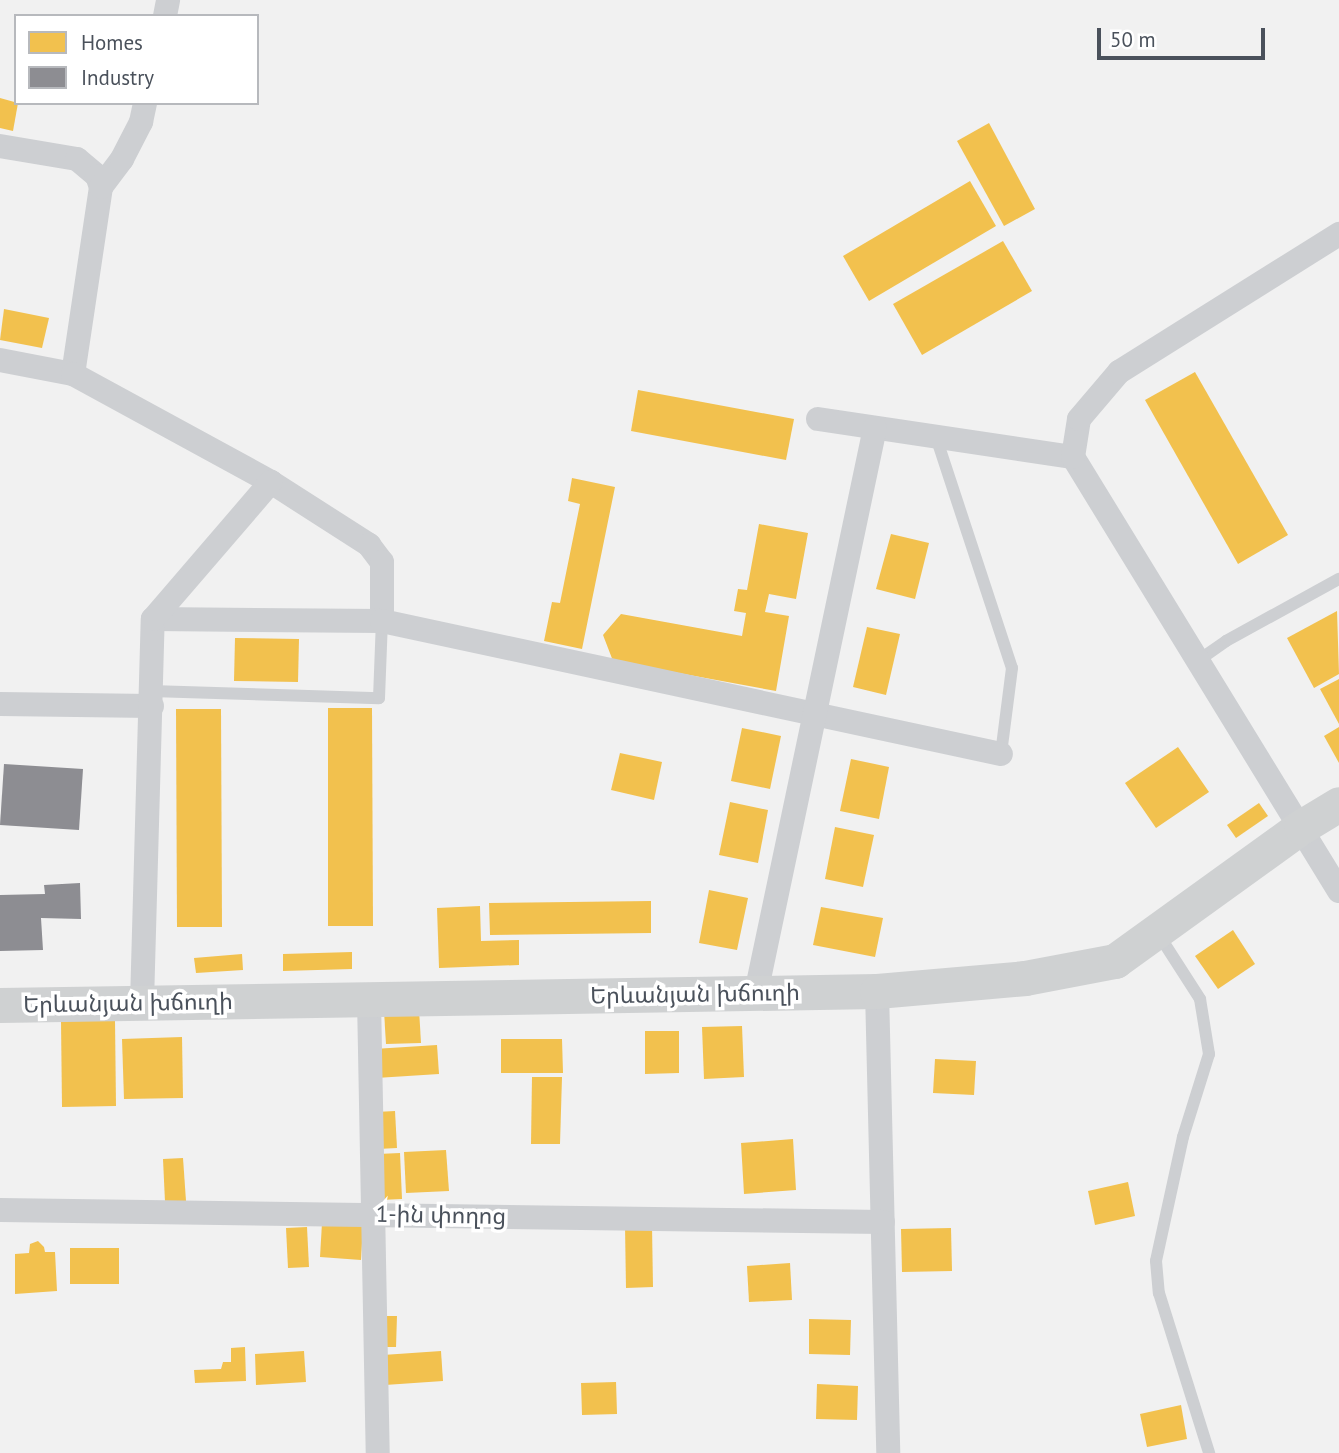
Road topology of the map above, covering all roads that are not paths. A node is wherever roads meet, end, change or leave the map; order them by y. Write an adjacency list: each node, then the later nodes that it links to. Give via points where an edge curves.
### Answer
1 (145, 105): 3 (street, via 122,159)
2 (0, 146): 3 (street, via 77,159 97,176)
3 (101, 187): 6 (street)
4 (1339, 234): 10 (street, via 1119,372 1079,419)
5 (0, 359): 6 (street)
6 (73, 374): 11 (street)
7 (818, 419): 8 (street)
8 (875, 428): 9 (street); 18 (street)
9 (936, 437): 10 (street); 19 (lane, via 1012,668)
10 (1073, 457): 15 (street)
11 (271, 482): 13 (street); 14 (street, via 369,545 383,562)
12 (1339, 579): 15 (lane)
13 (153, 619): 14 (street); 16 (street)
14 (382, 621): 16 (lane, via 379,698); 18 (street)
15 (1199, 660): 21 (street)
16 (151, 699): 17 (street); 27 (street)
17 (0, 704)
18 (815, 713): 19 (street); 25 (street)
19 (1001, 754)
20 (1339, 804): 21 (main road, Երևանյան խճուղի)
21 (1301, 827): 22 (street); 23 (main road, Երևանյան խճուղի)
22 (1339, 891)
23 (1157, 931): 24 (main road, Երևանյան խճուղի, via 1115,961 1025,978); 34 (lane, via 1200,999 1209,1054 1183,1137 1156,1261 1159,1293)
24 (877, 991): 25 (main road, Երևանյան խճուղի); 31 (street)
25 (756, 993): 26 (main road, Երևանյան խճուղի)
26 (369, 999): 27 (main road, Երևանյան խճուղի); 30 (street)
27 (142, 1003): 28 (main road, Երևանյան խճուղի)
28 (0, 1005)
29 (0, 1210): 30 (street, 1-ին փողոց)
30 (373, 1214): 31 (street, 1-ին փողոց); 32 (street)
31 (883, 1222): 33 (street)
32 (378, 1453)
33 (888, 1453)
34 (1209, 1453)

